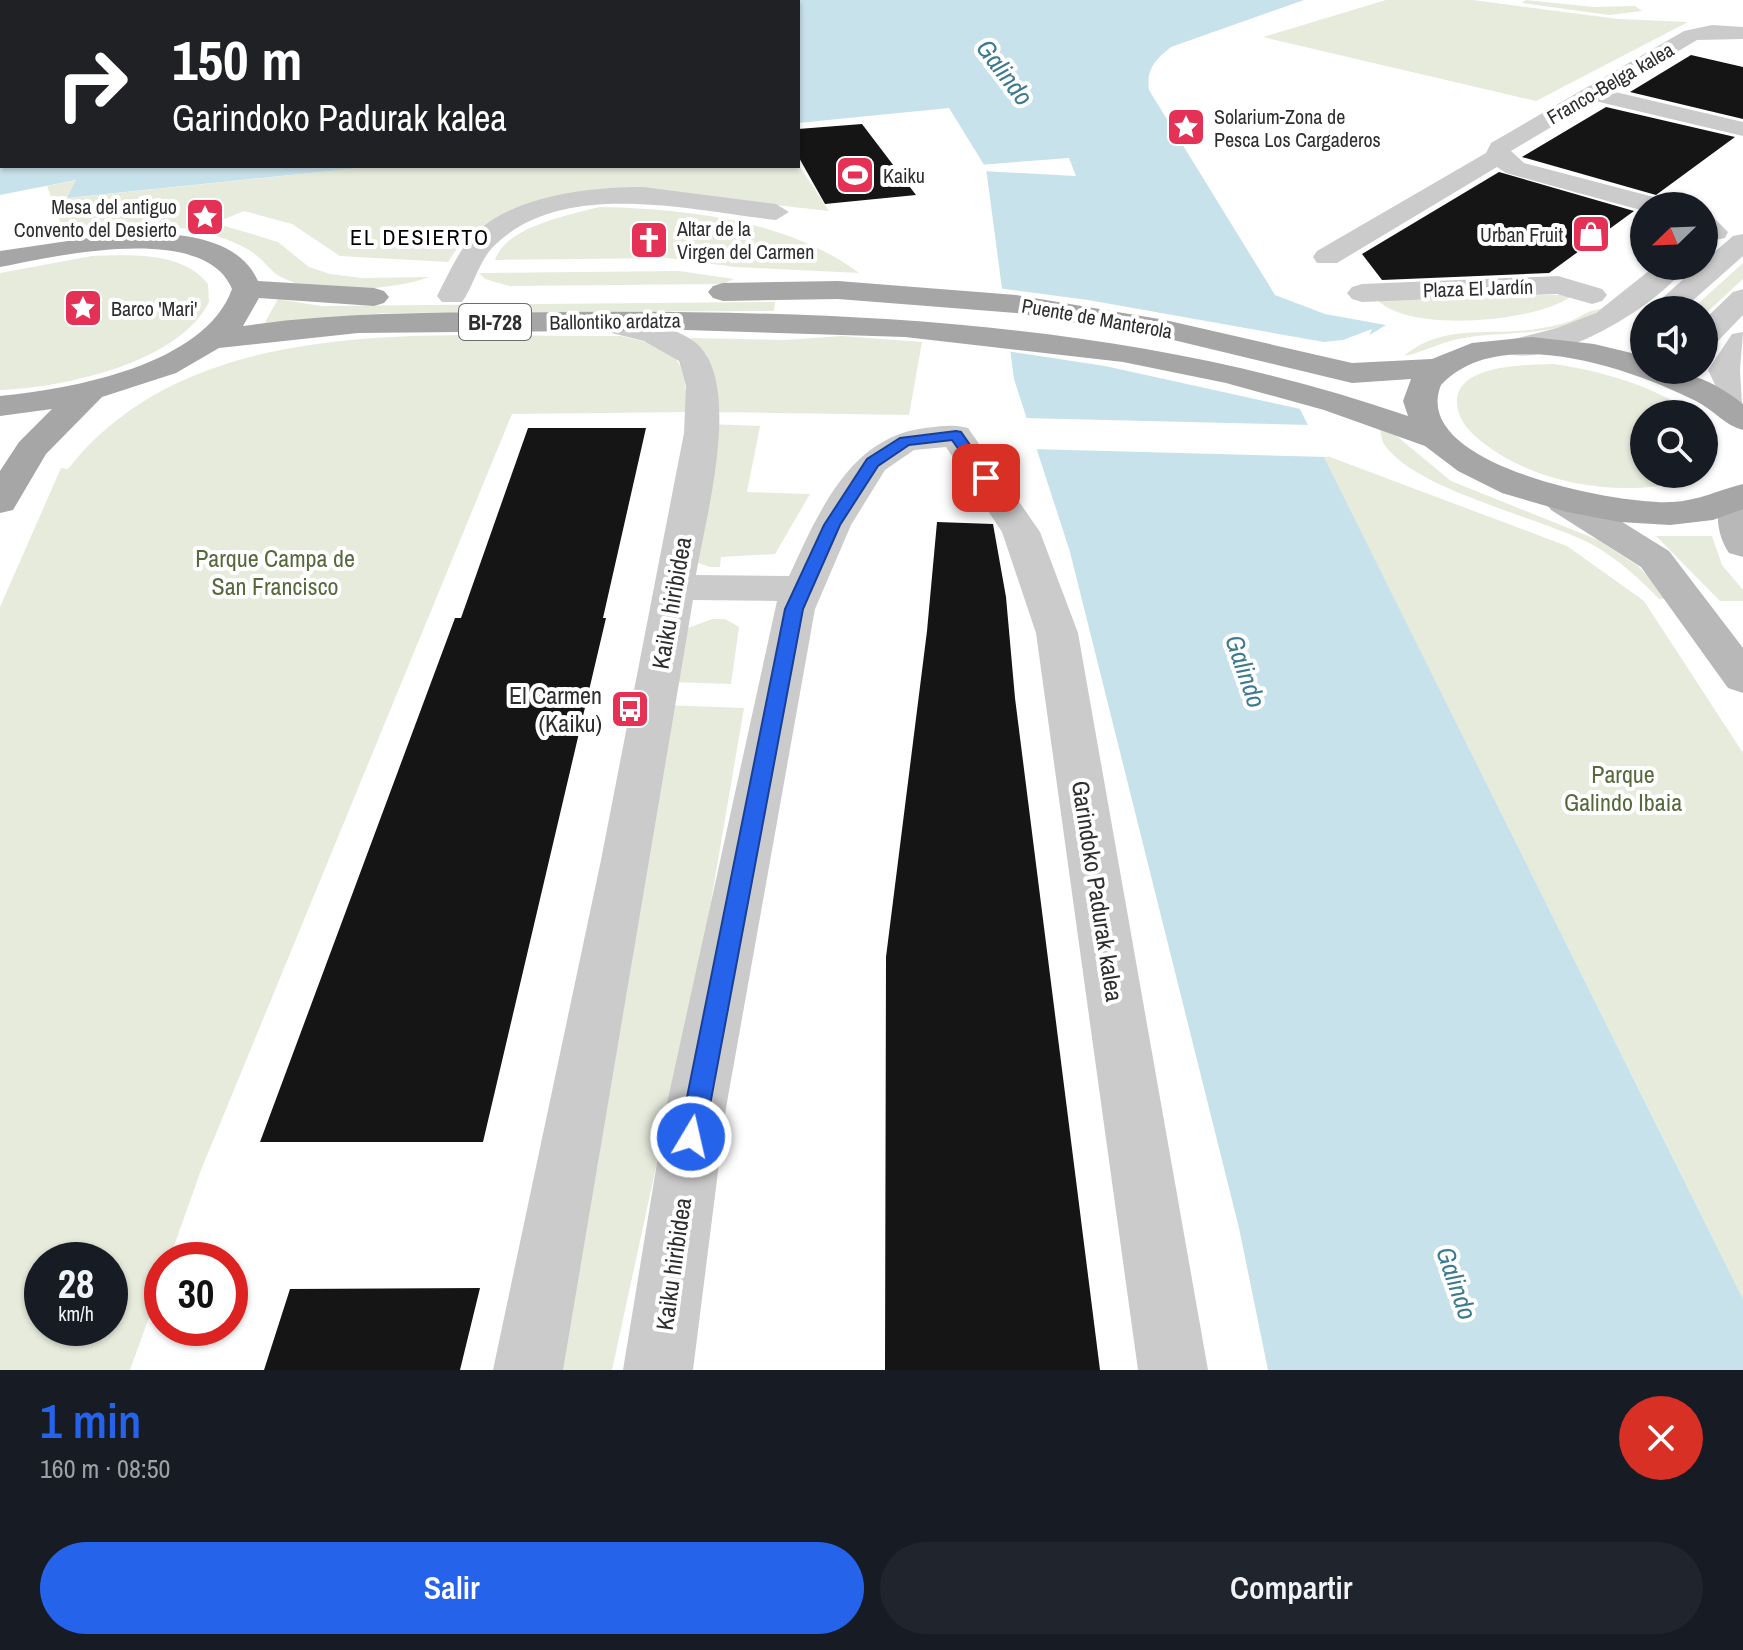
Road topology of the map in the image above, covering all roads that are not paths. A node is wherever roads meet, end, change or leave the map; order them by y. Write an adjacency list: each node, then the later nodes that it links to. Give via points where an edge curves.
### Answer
1 (1738, 32): 2 (street, Franco-Belga kalea, via 1691,35)
2 (1591, 93): 3 (street); 4 (street, Franco-Belga kalea, via 1499,148)
3 (1743, 129)
4 (1498, 156): 5 (street, via 1529,173); 8 (street, Franco-Belga kalea)
5 (1630, 199)
6 (776, 212): 15 (street, via 642,195 555,207 488,236)
7 (1720, 231): 16 (street)
8 (1327, 257)
9 (0, 259): 11 (main road, via 74,245 169,243 210,252 237,268)
10 (1655, 280): 24 (street, via 1607,319)
11 (247, 289): 15 (main road, Ballontiko ardatza / BI-728, via 340,298); 22 (main road, Ballontiko ardatza / BI-728, via 237,314)
12 (785, 291): 15 (main road, Ballontiko ardatza / BI-728); 29 (main road, Puente de Manterola / BI-728, via 838,290 1031,306 1165,329)
13 (1362, 293): 14 (street, Plaza El Jardín, via 1558,285)
14 (1592, 295)
15 (452, 296)
16 (1674, 296)
17 (1743, 298): 20 (street)
18 (598, 321): 19 (main road, Ballontiko ardatza / BI-728); 22 (main road, Ballontiko ardatza / BI-728, via 326,325); 40 (street, Kaiku hiribidea, via 670,339 698,365 703,402)
19 (861, 323): 29 (main road, Puente de Manterola / BI-728, via 991,335)
20 (1718, 323)
21 (1630, 334): 25 (street)
22 (209, 340): 30 (main road, Ballontiko ardatza / BI-728, via 150,371)
23 (1743, 341): 32 (street, via 1724,370)
24 (1521, 347): 25 (main road); 27 (main road, via 1458,357)
25 (1590, 353): 26 (main road)
26 (1630, 363)
27 (1436, 368): 29 (main road); 35 (main road, via 1421,388 1421,412)
28 (1706, 384): 33 (main road)
29 (1346, 387): 35 (main road)
30 (90, 391): 31 (main road, Ballontiko ardatza / BI-728); 37 (main road, Ballontiko ardatza / BI-728, via 31,449)
31 (0, 406)
32 (1743, 411)
33 (1743, 420)
34 (956, 435): 41 (street, Kaiku hiribidea, via 905,441 872,463 832,525); 45 (street, Garindoko Padurak kalea, via 1021,532 1057,633)
35 (1439, 439): 38 (main road, via 1512,485)
36 (1741, 497): 38 (main road, via 1706,510 1663,514); 39 (main road, via 1736,526)
37 (0, 502)
38 (1564, 502): 42 (main road, via 1655,559)
39 (1743, 545)
40 (675, 587): 41 (street); 43 (street, Kaiku hiribidea)
41 (803, 589): 44 (street, Kaiku hiribidea, via 791,623 696,1108)
42 (1743, 678)
43 (528, 1370)
44 (658, 1370)
45 (1173, 1370)

